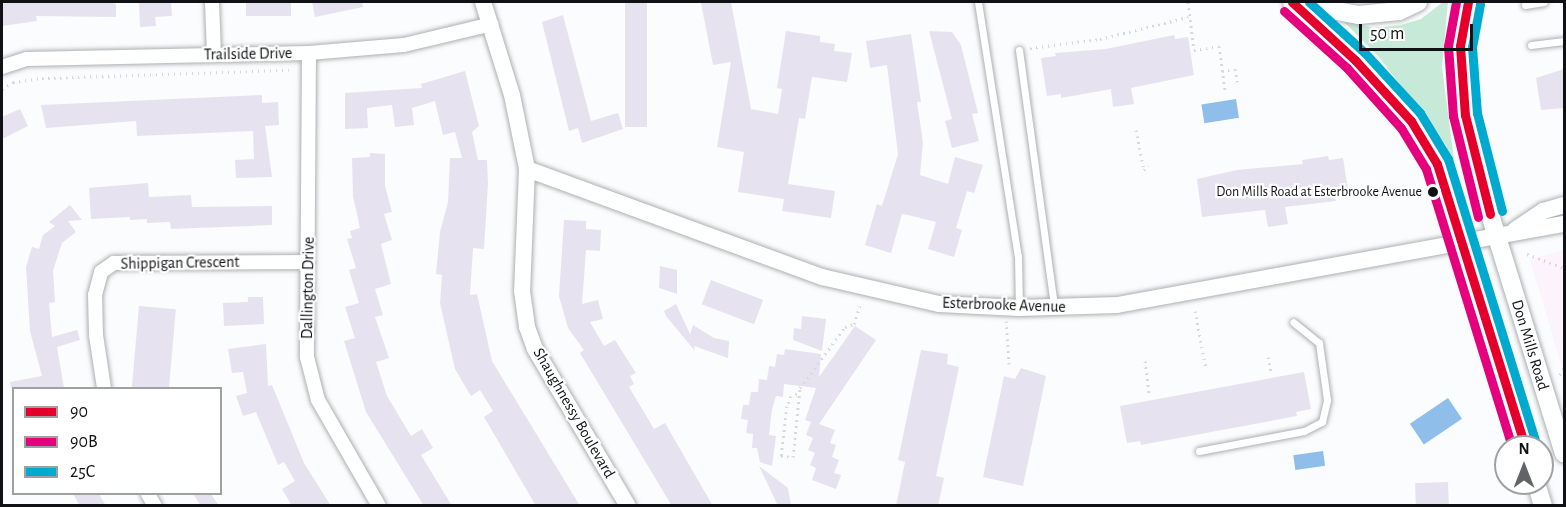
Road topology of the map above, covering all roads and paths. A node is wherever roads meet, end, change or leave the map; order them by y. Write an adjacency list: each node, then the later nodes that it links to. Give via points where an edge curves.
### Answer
1 (212, 2): 16 (street)
2 (483, 2): 11 (street, Shaughnessy Boulevard)
3 (978, 2): 34 (lane, via 1018,256)
4 (1188, 2): 10 (path)
5 (1294, 2): 6 (main road, via 1359,15 1399,11); 29 (main road, via 1411,121 1437,164)
6 (1418, 2)
7 (1468, 2): 28 (main road, Don Mills Road, via 1460,46 1465,115)
8 (1544, 2): 9 (lane)
9 (1525, 4)
10 (1188, 17): 14 (path, via 1100,39); 19 (path, via 1194,50 1219,46)
11 (492, 24): 15 (street, Trailside Drive, via 404,45); 25 (street, Shaughnessy Boulevard)
12 (1564, 41): 13 (lane)
13 (1531, 45)
14 (1019, 50): 35 (lane)
15 (309, 53): 16 (street, Trailside Drive); 31 (street, Dallington Drive)
16 (214, 54): 17 (street, Trailside Drive, via 27,59)
17 (2, 67)
18 (289, 70): 21 (path, via 42,78 13,82)
19 (1222, 71): 20 (path, via 1235,69); 22 (path)
20 (1237, 82)
21 (2, 89)
22 (1225, 90)
23 (1136, 130): 24 (path, via 1144,170)
24 (1148, 166)
25 (527, 169): 34 (street, Esterbrooke Avenue, via 822,277 939,304); 52 (street, Shaughnessy Boulevard, via 522,291 527,327 535,349)
26 (1564, 205): 28 (street, via 1543,211)
27 (1564, 224): 28 (street, Esterbrooke Avenue)
28 (1505, 233): 29 (street, Esterbrooke Avenue); 50 (main road, Don Mills Road)
29 (1462, 243): 35 (street, Esterbrooke Avenue, via 1117,305); 48 (main road)
30 (1527, 254): 32 (path)
31 (308, 262): 45 (street, Shippigan Crescent, via 114,263 101,272 95,295); 51 (street, Dallington Drive, via 307,357 318,400)
32 (1564, 268)
33 (860, 306): 46 (path, via 854,324 845,327)
34 (1012, 308): 35 (street, Esterbrooke Avenue); 40 (path)
35 (1054, 308)
36 (1196, 311): 42 (path)
37 (1293, 322): 49 (lane, via 1318,343 1327,400 1322,422 1304,431)
38 (1268, 357): 43 (path)
39 (1144, 361): 47 (path)
40 (1010, 364)
41 (1564, 368): 44 (path)
42 (1206, 369)
43 (1271, 372)
44 (1560, 375)
45 (104, 387)
46 (797, 394): 46 (path, via 793,457 781,456 787,406 791,396)
47 (1149, 394)
48 (1521, 435)
49 (1199, 451)
50 (1564, 454)
51 (379, 506)
52 (628, 506)

